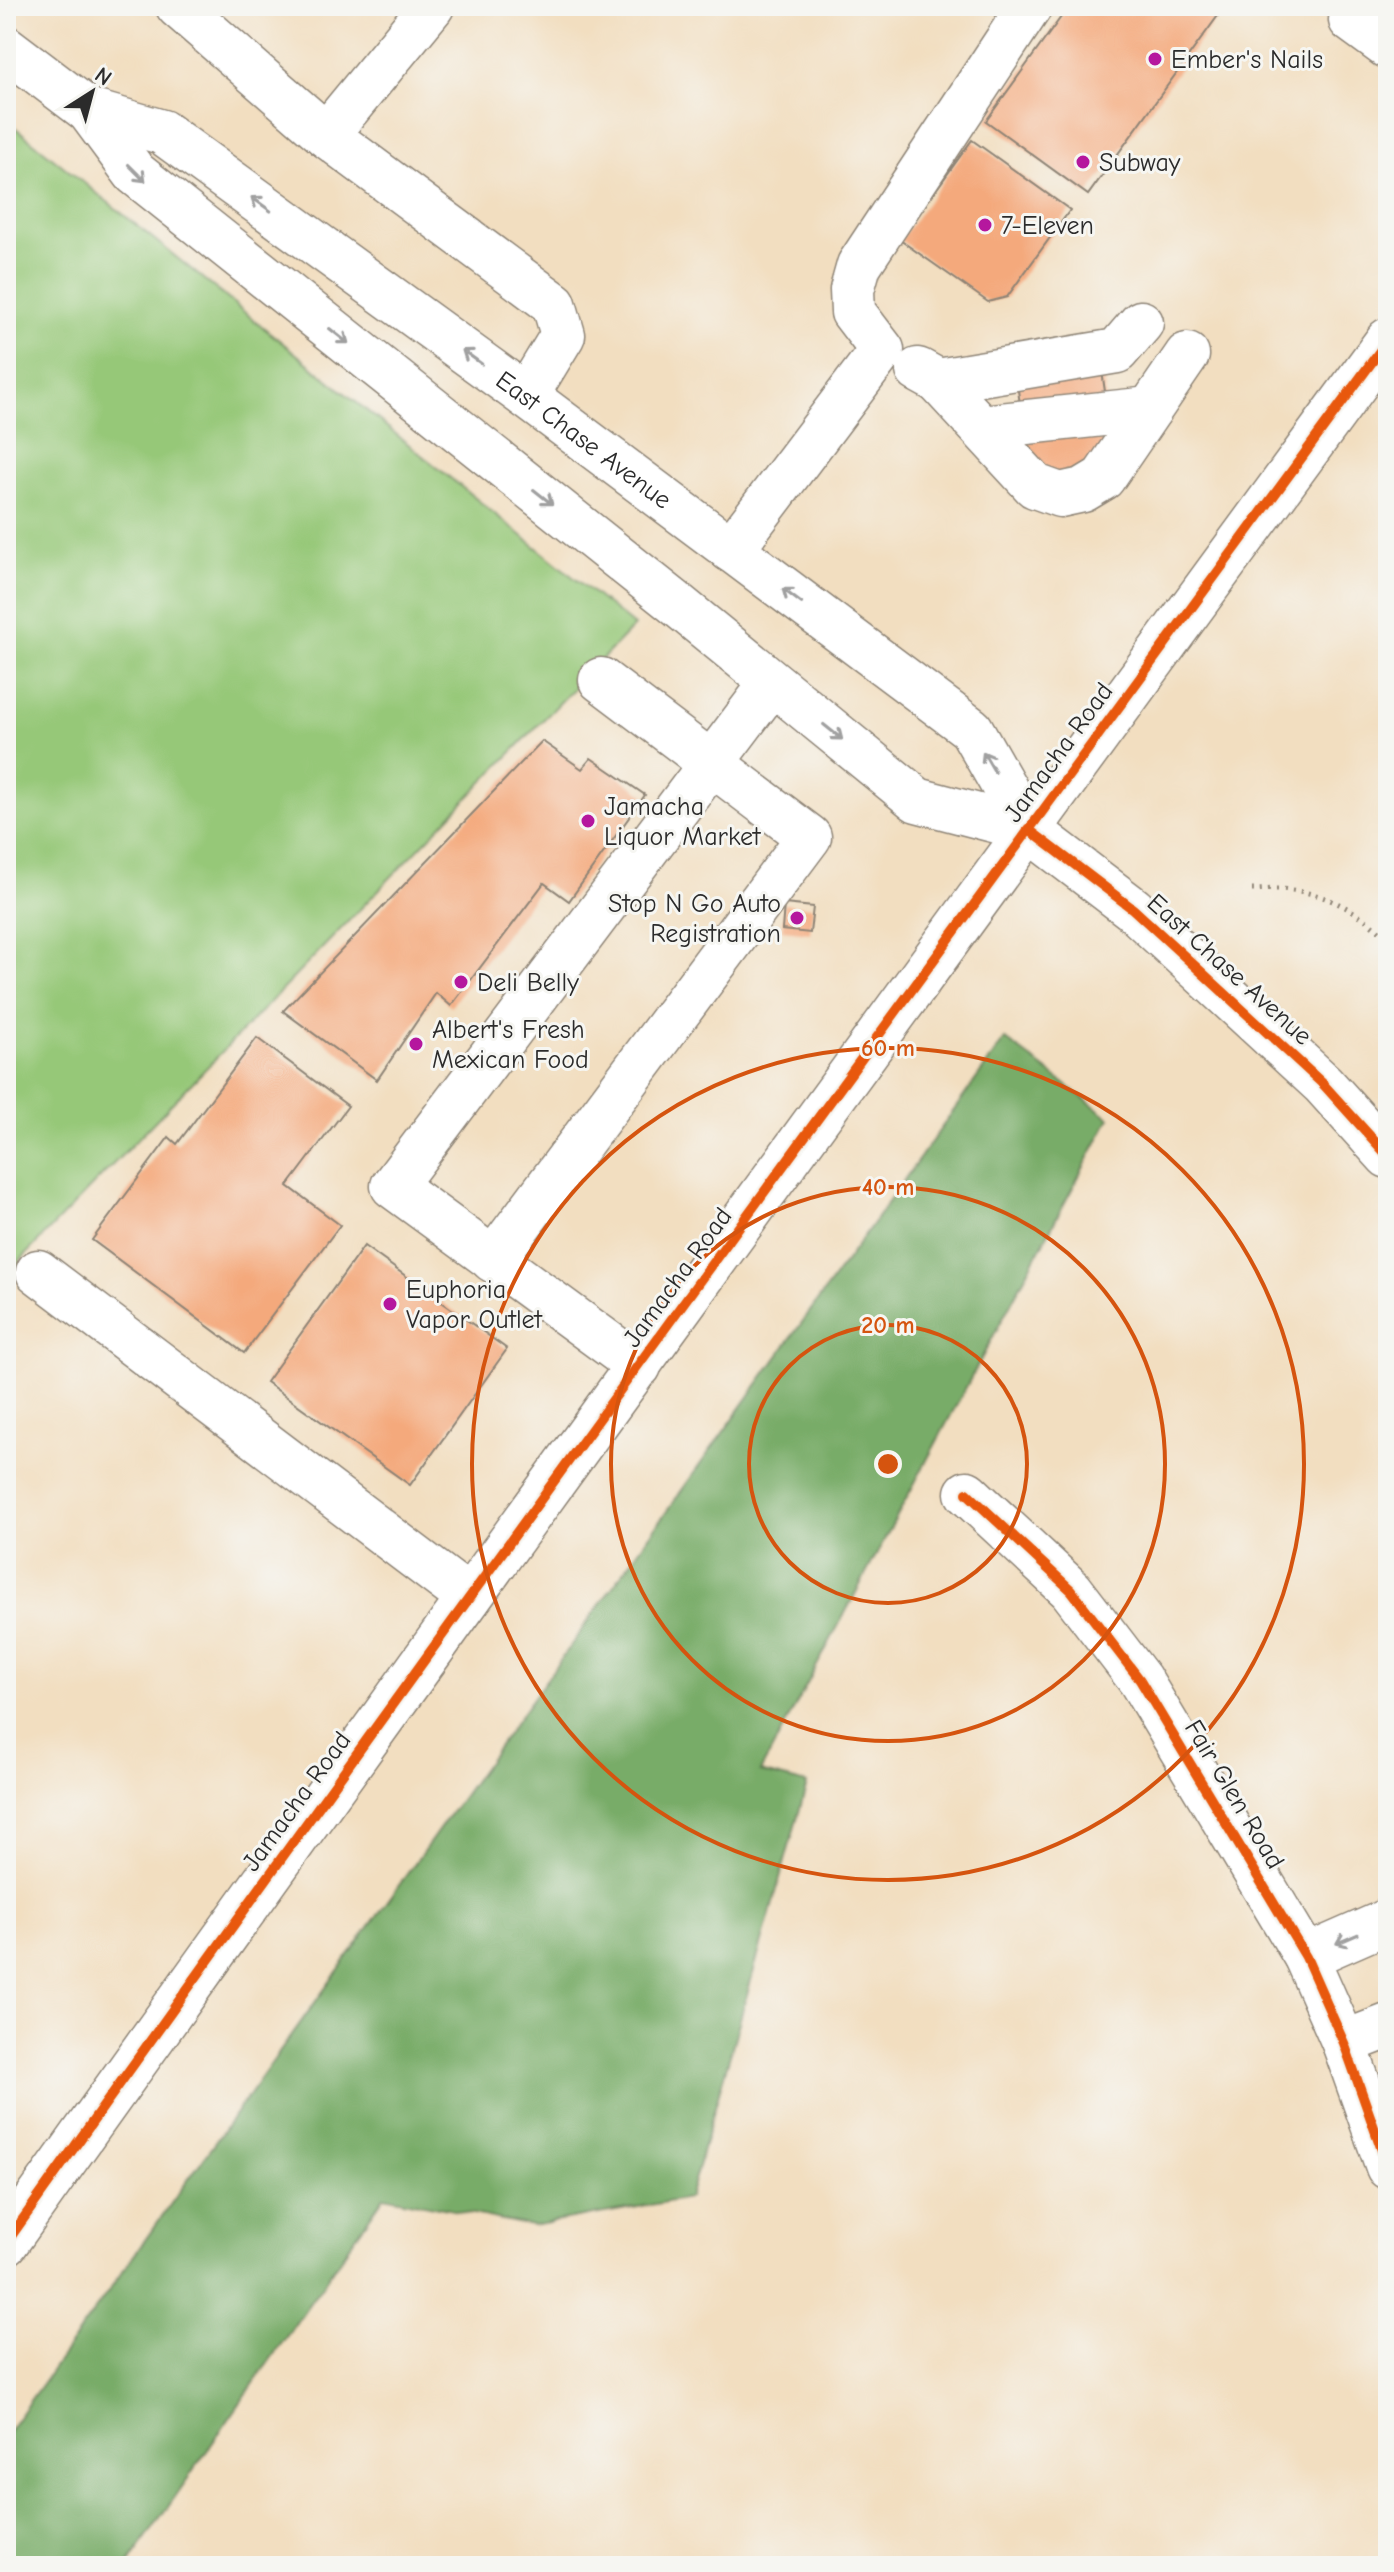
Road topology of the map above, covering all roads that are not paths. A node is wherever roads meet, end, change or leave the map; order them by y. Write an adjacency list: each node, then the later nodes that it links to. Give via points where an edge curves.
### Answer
1 (178, 6): 8 (main road)
2 (432, 6): 8 (main road)
3 (1030, 6): 11 (main road, via 859,265 853,312)
4 (1351, 20): 5 (main road)
5 (1388, 47)
6 (6, 48): 7 (main road, East Chase Avenue)
7 (89, 111): 14 (main road, East Chase Avenue, one-way to 7, via 162,132); 19 (main road, East Chase Avenue, one-way to 19, via 135,173)
8 (326, 135): 14 (main road, via 554,304 563,335)
9 (1141, 323): 13 (main road, via 1117,351)
10 (1388, 340): 21 (main road, Jamacha Road)
11 (882, 350): 13 (main road); 17 (main road)
12 (1187, 355): 15 (main road)
13 (938, 381): 16 (main road)
14 (526, 396): 17 (main road, East Chase Avenue)
15 (1150, 409): 16 (main road); 16 (main road, via 1103,478 1060,495 1035,486)
16 (981, 427)
17 (731, 550): 21 (main road, East Chase Avenue, one-way to 17, via 971,729)
18 (601, 680): 20 (main road)
19 (772, 683): 20 (main road); 21 (main road, East Chase Avenue, one-way to 21, via 917,800)
20 (711, 763): 23 (main road, via 809,837); 23 (main road, via 393,1186)
21 (1028, 829): 22 (main road, East Chase Avenue, via 1133,909 1323,1084); 25 (main road, Jamacha Road)
22 (1388, 1156)
23 (493, 1260): 25 (main road)
24 (38, 1272): 27 (main road)
25 (639, 1366): 27 (main road, Jamacha Road)
26 (967, 1493): 29 (main road, Fair Glen Road, via 1071,1590 1140,1680)
27 (469, 1598): 33 (main road, Jamacha Road)
28 (1388, 1921): 29 (main road, one-way to 29)
29 (1306, 1957): 31 (main road, Fair Glen Road)
30 (1388, 2026): 31 (main road)
31 (1344, 2043): 32 (main road, Fair Glen Road)
32 (1388, 2167)
33 (6, 2243)

